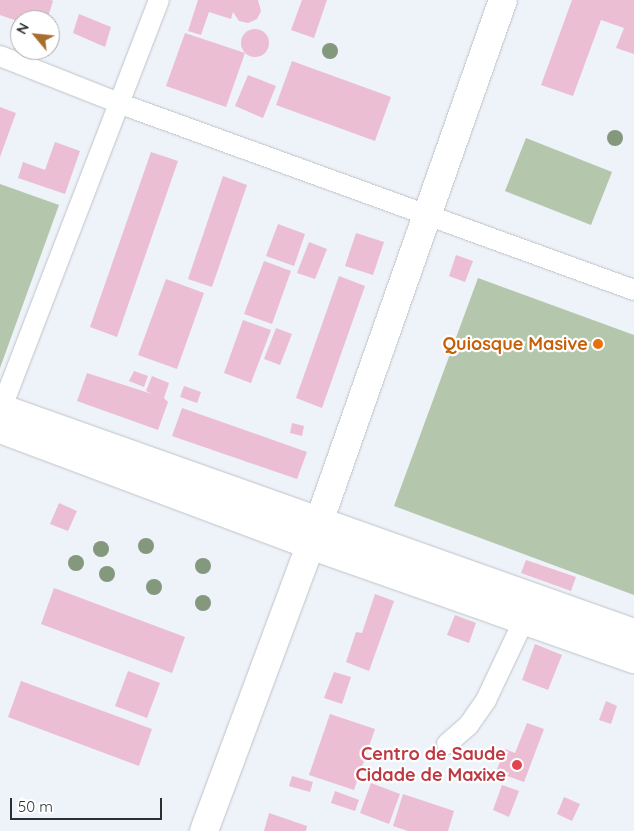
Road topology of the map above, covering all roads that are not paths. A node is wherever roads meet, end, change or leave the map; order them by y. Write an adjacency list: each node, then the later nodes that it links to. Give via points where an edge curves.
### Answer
1 (159, 0): 4 (street)
2 (503, 0): 5 (street)
3 (0, 56): 4 (street)
4 (121, 104): 5 (street); 7 (street)
5 (427, 217): 6 (street); 8 (street)
6 (634, 290)
7 (0, 415): 8 (street); 9 (street)
8 (320, 519): 9 (street); 11 (street)
9 (310, 545): 10 (street); 14 (street)
10 (524, 620): 12 (street); 13 (street, via 486,700 468,726)
11 (634, 633)
12 (634, 659)
13 (447, 744)
14 (204, 831)

